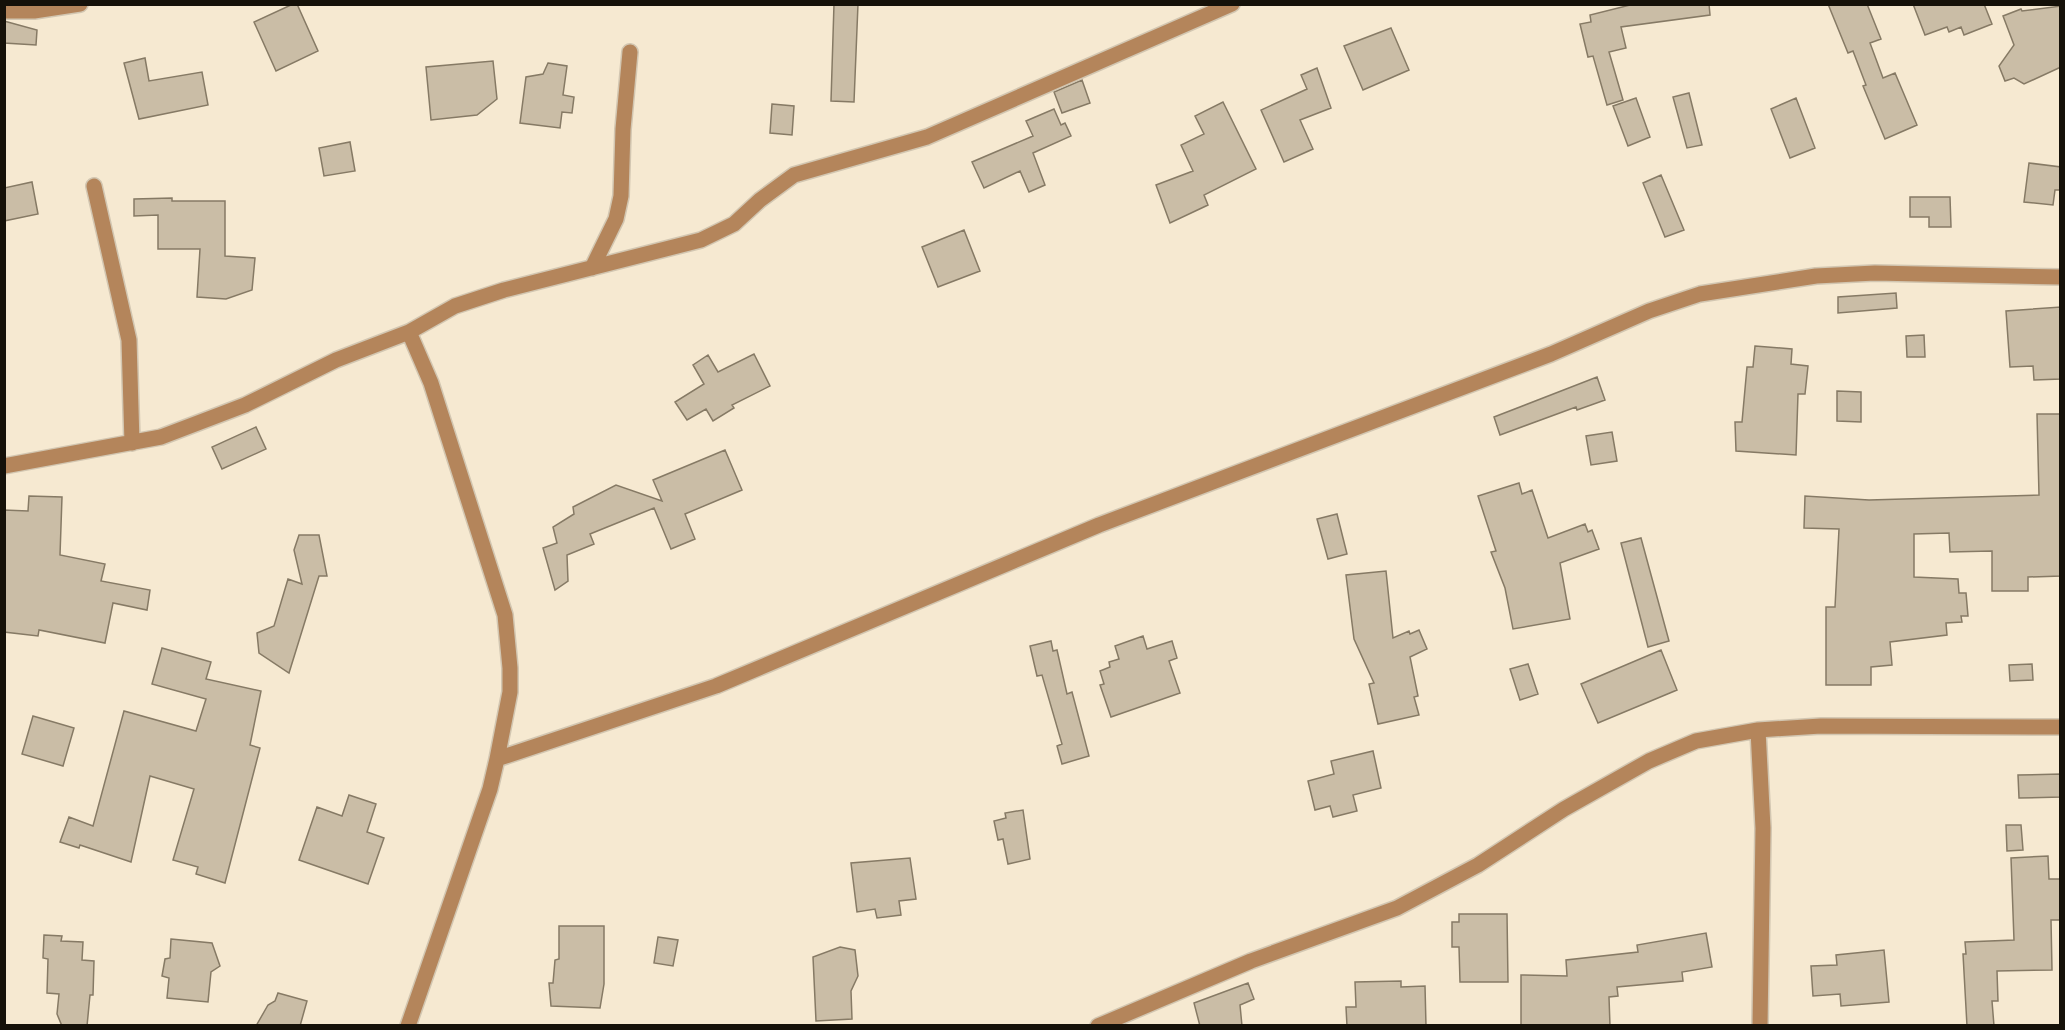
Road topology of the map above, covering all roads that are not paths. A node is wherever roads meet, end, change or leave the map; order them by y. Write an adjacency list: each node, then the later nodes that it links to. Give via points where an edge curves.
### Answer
1 (80, 4): 3 (street)
2 (1232, 4): 6 (street, via 927,137 795,175 734,224 701,240)
3 (4, 11)
4 (630, 52): 6 (street, via 621,196 616,219)
5 (94, 186): 9 (street, via 129,340)
6 (592, 268): 8 (street, via 485,295 455,306)
7 (2061, 277): 13 (street, via 1844,274 1700,294 1099,525 716,686)
8 (409, 332): 9 (street, via 336,360 245,405 161,437); 13 (street, via 431,383 505,615 510,692)
9 (132, 443): 10 (street)
10 (4, 466)
11 (2061, 727): 12 (street, via 1821,726)
12 (1758, 730): 15 (street, via 1696,741 1649,760 1478,865 1396,908 1261,958); 16 (street, via 1763,828)
13 (497, 759): 14 (street)
14 (408, 1026)
15 (1098, 1026)
16 (1760, 1026)

